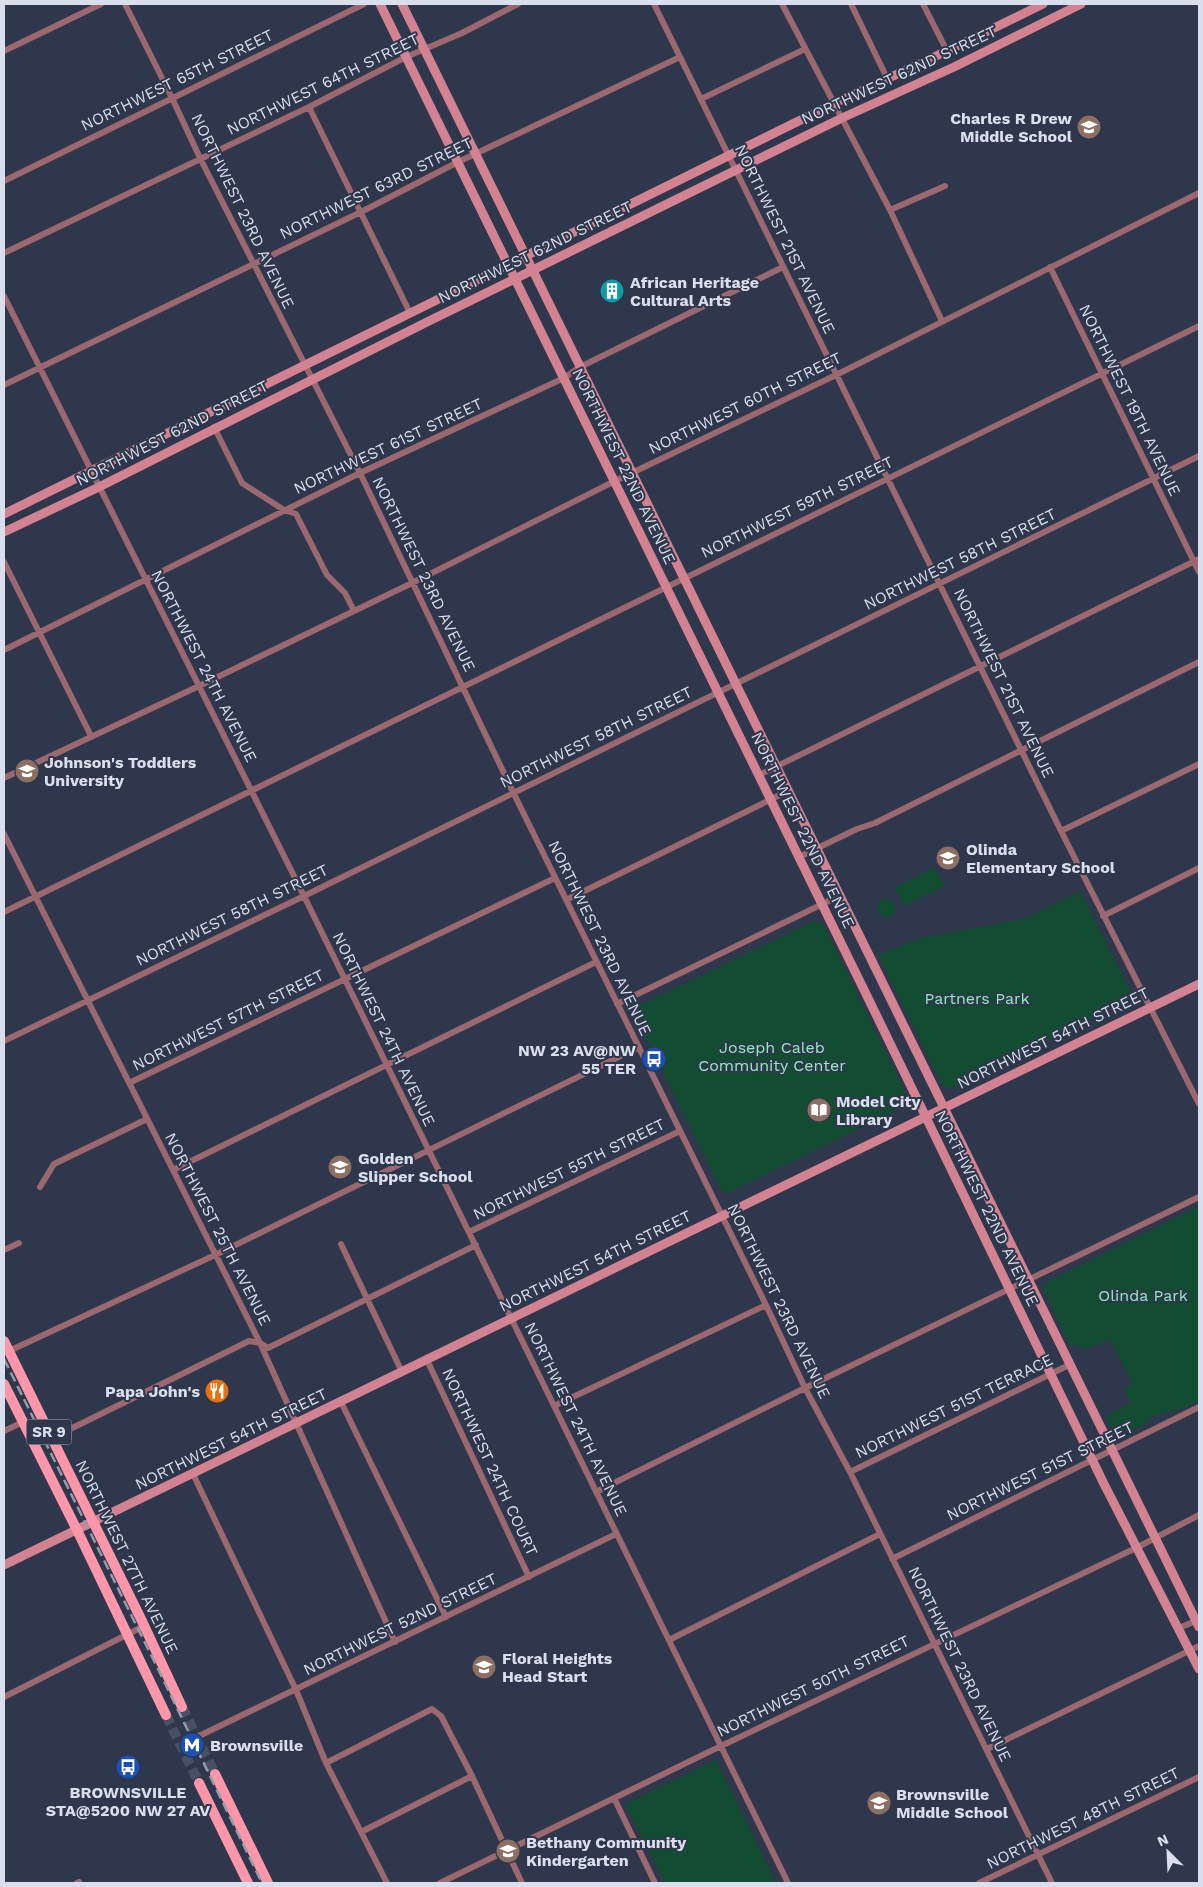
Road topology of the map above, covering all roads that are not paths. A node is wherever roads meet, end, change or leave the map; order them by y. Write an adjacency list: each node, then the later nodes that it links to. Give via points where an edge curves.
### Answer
1 (101, 4): 15 (street)
2 (125, 4): 20 (street, NORTHWEST 23RD AVENUE)
3 (364, 4): 20 (street, NORTHWEST 65TH STREET)
4 (380, 4): 17 (main road, NORTHWEST 22ND AVENUE)
5 (402, 4): 13 (main road, NORTHWEST 22ND AVENUE)
6 (518, 4): 13 (street, NORTHWEST 64TH STREET)
7 (654, 4): 18 (street, NORTHWEST 21ST AVENUE)
8 (782, 4): 14 (street)
9 (851, 4): 19 (street)
10 (923, 4): 16 (street)
11 (1043, 4): 16 (main road, NORTHWEST 62ND STREET)
12 (1081, 4): 24 (main road, NORTHWEST 62ND STREET)
13 (424, 49): 17 (street, NORTHWEST 64TH STREET); 25 (main road, NORTHWEST 22ND AVENUE)
14 (805, 49): 21 (street); 22 (street)
15 (4, 51)
16 (947, 51): 19 (main road, NORTHWEST 62ND STREET)
17 (406, 57): 23 (street, NORTHWEST 64TH STREET); 28 (main road, NORTHWEST 22ND AVENUE)
18 (680, 57): 21 (street, NORTHWEST 21ST AVENUE); 25 (street, NORTHWEST 63RD STREET)
19 (887, 78): 22 (main road, NORTHWEST 62ND STREET)
20 (172, 98): 27 (street, NORTHWEST 23RD AVENUE); 30 (street, NORTHWEST 65TH STREET)
21 (701, 99): 26 (street, NORTHWEST 21ST AVENUE)
22 (835, 103): 24 (street); 26 (main road, NORTHWEST 62ND STREET)
23 (309, 107): 27 (street, NORTHWEST 64TH STREET); 34 (street)
24 (842, 118): 29 (main road, NORTHWEST 62ND STREET); 33 (street)
25 (476, 155): 28 (street, NORTHWEST 63RD STREET); 36 (main road, NORTHWEST 22ND AVENUE)
26 (730, 156): 29 (street, NORTHWEST 21ST AVENUE); 36 (main road, NORTHWEST 62ND STREET)
27 (200, 158): 35 (street, NORTHWEST 64TH STREET); 37 (street, NORTHWEST 23RD AVENUE)
28 (458, 162): 34 (street, NORTHWEST 63RD STREET); 38 (main road, NORTHWEST 22ND AVENUE)
29 (737, 170): 40 (street, NORTHWEST 21ST AVENUE); 41 (main road, NORTHWEST 62ND STREET)
30 (4, 181)
31 (945, 186): 33 (street)
32 (1199, 193): 39 (street, NORTHWEST 60TH STREET)
33 (890, 210): 45 (street)
34 (361, 212): 37 (street, NORTHWEST 63RD STREET); 44 (street)
35 (4, 253)
36 (526, 256): 38 (main road, NORTHWEST 62ND STREET); 41 (main road, NORTHWEST 22ND AVENUE)
37 (253, 263): 47 (street, NORTHWEST 23RD AVENUE); 48 (street, NORTHWEST 63RD STREET)
38 (509, 265): 42 (main road, NORTHWEST 22ND AVENUE); 44 (main road, NORTHWEST 62ND STREET)
39 (1050, 267): 45 (street, NORTHWEST 60TH STREET); 50 (street, NORTHWEST 19TH AVENUE)
40 (784, 268): 49 (street, NORTHWEST 61ST STREET); 51 (street, NORTHWEST 21ST AVENUE)
41 (532, 270): 42 (main road, NORTHWEST 62ND STREET); 49 (main road, NORTHWEST 22ND AVENUE)
42 (515, 278): 52 (main road, NORTHWEST 22ND AVENUE); 53 (main road, NORTHWEST 62ND STREET)
43 (4, 296): 48 (street, NORTHWEST 24TH AVENUE)
44 (410, 313): 47 (main road, NORTHWEST 62ND STREET)
45 (942, 321): 51 (street, NORTHWEST 60TH STREET)
46 (1199, 326): 50 (street, NORTHWEST 59TH STREET)
47 (304, 364): 53 (street, NORTHWEST 23RD AVENUE); 57 (main road, NORTHWEST 62ND STREET)
48 (39, 367): 54 (street, NORTHWEST 63RD STREET); 57 (street, NORTHWEST 24TH AVENUE)
49 (580, 367): 52 (street, NORTHWEST 61ST STREET); 59 (main road, NORTHWEST 22ND AVENUE)
50 (1102, 374): 60 (street, NORTHWEST 59TH STREET); 61 (street, NORTHWEST 19TH AVENUE)
51 (836, 375): 59 (street, NORTHWEST 60TH STREET); 60 (street, NORTHWEST 21ST AVENUE)
52 (564, 378): 58 (street, NORTHWEST 61ST STREET); 62 (main road, NORTHWEST 22ND AVENUE)
53 (312, 379): 55 (main road, NORTHWEST 62ND STREET); 58 (street, NORTHWEST 23RD AVENUE)
54 (4, 385)
55 (214, 427): 63 (main road, NORTHWEST 62ND STREET); 64 (street, via 242,483)
56 (1199, 456): 61 (street, NORTHWEST 58TH STREET)
57 (92, 472): 63 (street, NORTHWEST 24TH AVENUE); 65 (main road, NORTHWEST 62ND STREET)
58 (360, 473): 64 (street, NORTHWEST 61ST STREET); 72 (street, NORTHWEST 23RD AVENUE)
59 (632, 473): 62 (street, NORTHWEST 60TH STREET); 70 (main road, NORTHWEST 22ND AVENUE)
60 (888, 478): 70 (street, NORTHWEST 59TH STREET); 73 (street, NORTHWEST 21ST AVENUE)
61 (1154, 479): 67 (street, NORTHWEST 19TH AVENUE); 73 (street, NORTHWEST 58TH STREET)
62 (615, 481): 72 (street, NORTHWEST 60TH STREET); 74 (main road, NORTHWEST 22ND AVENUE)
63 (99, 486): 66 (main road, NORTHWEST 62ND STREET); 71 (street, NORTHWEST 24TH AVENUE)
64 (284, 510): 71 (street, NORTHWEST 61ST STREET); 75 (street, via 296,514 327,575 345,593)
65 (4, 514)
66 (4, 532)
67 (1197, 560): 69 (street, NORTHWEST 19TH AVENUE); 79 (street)
68 (4, 562): 76 (street)
69 (1199, 572)
70 (684, 579): 74 (street, NORTHWEST 59TH STREET); 80 (main road, NORTHWEST 22ND AVENUE)
71 (145, 580): 76 (street, NORTHWEST 61ST STREET); 81 (street, NORTHWEST 24TH AVENUE)
72 (412, 582): 75 (street, NORTHWEST 60TH STREET); 82 (street, NORTHWEST 23RD AVENUE)
73 (940, 584): 79 (street, NORTHWEST 21ST AVENUE); 80 (street, NORTHWEST 58TH STREET)
74 (667, 588): 82 (street, NORTHWEST 59TH STREET); 83 (main road, NORTHWEST 22ND AVENUE)
75 (354, 611): 81 (street, NORTHWEST 60TH STREET)
76 (38, 632): 77 (street, NORTHWEST 61ST STREET); 84 (street)
77 (4, 650)
78 (1199, 662): 85 (street)
79 (981, 666): 85 (street, NORTHWEST 21ST AVENUE); 87 (street)
80 (735, 684): 83 (street, NORTHWEST 58TH STREET); 87 (main road, NORTHWEST 22ND AVENUE)
81 (199, 686): 84 (street, NORTHWEST 60TH STREET); 90 (street, NORTHWEST 24TH AVENUE)
82 (463, 687): 90 (street, NORTHWEST 59TH STREET); 92 (street, NORTHWEST 23RD AVENUE)
83 (719, 693): 88 (main road, NORTHWEST 22ND AVENUE); 92 (street, NORTHWEST 58TH STREET)
84 (91, 736): 89 (street, NORTHWEST 60TH STREET)
85 (1022, 749): 94 (street, NORTHWEST 21ST AVENUE); 96 (street, via 876,823)
86 (1199, 764): 94 (street)
87 (776, 767): 88 (street); 91 (main road, NORTHWEST 22ND AVENUE)
88 (759, 775): 93 (main road, NORTHWEST 22ND AVENUE)
89 (4, 778)
90 (251, 789): 100 (street, NORTHWEST 24TH AVENUE); 102 (street, NORTHWEST 59TH STREET)
91 (788, 791): 93 (street); 96 (main road, NORTHWEST 22ND AVENUE)
92 (513, 792): 99 (street, NORTHWEST 23RD AVENUE); 100 (street, NORTHWEST 58TH STREET)
93 (770, 799): 97 (main road, NORTHWEST 22ND AVENUE); 103 (street)
94 (1061, 831): 106 (street, NORTHWEST 21ST AVENUE)
95 (4, 834): 102 (street, NORTHWEST 25TH AVENUE)
96 (816, 849): 97 (street); 101 (main road, NORTHWEST 22ND AVENUE)
97 (799, 857): 104 (main road, NORTHWEST 22ND AVENUE)
98 (1199, 868): 106 (street)
99 (555, 878): 103 (street, NORTHWEST 23RD AVENUE); 108 (street, NORTHWEST 57TH STREET)
100 (304, 896): 108 (street, NORTHWEST 24TH AVENUE); 110 (street, NORTHWEST 58TH STREET)
101 (839, 896): 104 (street); 119 (main road, NORTHWEST 22ND AVENUE)
102 (34, 897): 105 (street, NORTHWEST 59TH STREET); 110 (street, NORTHWEST 25TH AVENUE)
103 (566, 900): 107 (street, NORTHWEST 23RD AVENUE)
104 (822, 904): 111 (street); 120 (main road, NORTHWEST 22ND AVENUE)
105 (4, 912)
106 (1103, 916): 112 (street, NORTHWEST 21ST AVENUE)
107 (596, 962): 111 (street, NORTHWEST 23RD AVENUE); 115 (street)
108 (344, 980): 115 (street, NORTHWEST 24TH AVENUE); 116 (street, NORTHWEST 57TH STREET)
109 (1199, 984): 112 (main road, NORTHWEST 54TH STREET)
110 (88, 1000): 113 (street, NORTHWEST 58TH STREET); 116 (street, NORTHWEST 25TH AVENUE)
111 (617, 1004): 114 (street, NORTHWEST 23RD AVENUE)
112 (1150, 1008): 117 (street, NORTHWEST 21ST AVENUE); 119 (main road, NORTHWEST 54TH STREET)
113 (4, 1041)
114 (639, 1047): 122 (street, NORTHWEST 23RD AVENUE); 123 (street)
115 (387, 1064): 123 (street, NORTHWEST 24TH AVENUE); 124 (street)
116 (129, 1083): 121 (street, NORTHWEST 25TH AVENUE)
117 (1197, 1094): 118 (street, NORTHWEST 21ST AVENUE)
118 (1199, 1104)
119 (943, 1107): 120 (main road, NORTHWEST 54TH STREET); 134 (main road, NORTHWEST 22ND AVENUE)
120 (926, 1116): 127 (main road, NORTHWEST 54TH STREET); 135 (main road, NORTHWEST 22ND AVENUE)
121 (147, 1119): 124 (street, NORTHWEST 25TH AVENUE); 125 (street, via 54,1164)
122 (680, 1131): 127 (street, NORTHWEST 23RD AVENUE); 128 (street, NORTHWEST 55TH STREET)
123 (429, 1150): 128 (street, NORTHWEST 24TH AVENUE); 133 (street)
124 (173, 1170): 133 (street, NORTHWEST 25TH AVENUE)
125 (40, 1187)
126 (1199, 1197): 134 (street)
127 (722, 1216): 137 (street, NORTHWEST 23RD AVENUE); 138 (main road, NORTHWEST 54TH STREET)
128 (469, 1232): 131 (street, NORTHWEST 24TH AVENUE)
129 (19, 1243): 132 (street)
130 (341, 1244): 136 (street)
131 (476, 1245): 136 (street, NORTHWEST 55TH STREET); 138 (street, NORTHWEST 24TH AVENUE)
132 (4, 1250)
133 (215, 1255): 140 (street, NORTHWEST 25TH AVENUE); 141 (street)
134 (1030, 1280): 135 (street); 143 (main road, NORTHWEST 22ND AVENUE)
135 (1009, 1290): 145 (main road, NORTHWEST 22ND AVENUE); 147 (street)
136 (367, 1300): 140 (street, via 268,1348); 144 (street)
137 (766, 1305): 147 (street, NORTHWEST 23RD AVENUE); 149 (street)
138 (512, 1319): 142 (main road, NORTHWEST 54TH STREET); 149 (street, NORTHWEST 24TH AVENUE)
139 (4, 1341): 141 (main road, NORTHWEST 27TH AVENUE / SR 9)
140 (260, 1343): 152 (street, NORTHWEST 25TH AVENUE); 154 (street, via 249,1342)
141 (9, 1351): 154 (main road, NORTHWEST 27TH AVENUE / SR 9)
142 (427, 1360): 144 (main road, NORTHWEST 54TH STREET); 169 (street, NORTHWEST 24TH COURT)
143 (1071, 1364): 145 (street, NORTHWEST 51ST TERRACE); 155 (main road, NORTHWEST 22ND AVENUE)
144 (402, 1372): 148 (main road, NORTHWEST 54TH STREET)
145 (1051, 1374): 156 (main road, NORTHWEST 22ND AVENUE); 157 (street, NORTHWEST 51ST TERRACE)
146 (4, 1384): 151 (main road, NORTHWEST 27TH AVENUE / SR 9)
147 (805, 1388): 157 (street, NORTHWEST 23RD AVENUE); 159 (street)
148 (341, 1402): 152 (main road, NORTHWEST 54TH STREET); 170 (street)
149 (554, 1406): 159 (street, NORTHWEST 24TH AVENUE)
150 (1199, 1407): 155 (street, NORTHWEST 51ST STREET)
151 (23, 1422): 153 (street); 162 (main road, NORTHWEST 27TH AVENUE / SR 9)
152 (296, 1424): 158 (main road, NORTHWEST 54TH STREET); 176 (street, NORTHWEST 25TH AVENUE)
153 (4, 1431)
154 (52, 1438): 161 (main road, NORTHWEST 27TH AVENUE / SR 9)
155 (1113, 1451): 156 (street, NORTHWEST 51ST STREET); 165 (main road, NORTHWEST 22ND AVENUE)
156 (1093, 1461): 166 (main road, NORTHWEST 22ND AVENUE); 167 (street, NORTHWEST 51ST STREET)
157 (850, 1472): 164 (street, NORTHWEST 23RD AVENUE)
158 (193, 1474): 161 (main road, NORTHWEST 54TH STREET); 181 (street)
159 (596, 1492): 163 (street, NORTHWEST 24TH AVENUE)
160 (1199, 1515): 165 (street, NORTHWEST 50TH STREET)
161 (93, 1522): 162 (main road, NORTHWEST 54TH STREET); 172 (main road, NORTHWEST 27TH AVENUE / SR 9)
162 (77, 1530): 168 (main road, NORTHWEST 54TH STREET); 174 (main road, NORTHWEST 27TH AVENUE / SR 9)
163 (616, 1534): 169 (street, NORTHWEST 52ND STREET); 175 (street, NORTHWEST 24TH AVENUE)
164 (880, 1534): 167 (street, NORTHWEST 23RD AVENUE); 175 (street)
165 (1156, 1538): 166 (street, NORTHWEST 50TH STREET); 171 (main road, NORTHWEST 22ND AVENUE)
166 (1136, 1548): 173 (main road, NORTHWEST 22ND AVENUE); 177 (street, NORTHWEST 50TH STREET)
167 (892, 1559): 177 (street, NORTHWEST 23RD AVENUE)
168 (4, 1565)
169 (529, 1577): 170 (street, NORTHWEST 52ND STREET)
170 (446, 1617): 176 (street, NORTHWEST 52ND STREET)
171 (1198, 1622): 173 (street)
172 (144, 1626): 174 (street); 183 (main road, NORTHWEST 27TH AVENUE / SR 9)
173 (1179, 1628): 179 (main road, NORTHWEST 22ND AVENUE)
174 (127, 1634): 182 (street); 184 (main road, NORTHWEST 27TH AVENUE / SR 9)
175 (669, 1640): 186 (street, NORTHWEST 24TH AVENUE)
176 (395, 1642): 181 (street, NORTHWEST 52ND STREET)
177 (935, 1643): 186 (street, NORTHWEST 50TH STREET); 187 (street, NORTHWEST 23RD AVENUE)
178 (1199, 1646): 179 (street)
179 (1190, 1650): 180 (main road, NORTHWEST 22ND AVENUE); 187 (street)
180 (1199, 1669)
181 (296, 1690): 185 (street, NORTHWEST 52ND STREET); 188 (street)
182 (4, 1696)
183 (182, 1707)
184 (166, 1715)
185 (196, 1737)
186 (721, 1746): 193 (street, NORTHWEST 50TH STREET); 205 (street, NORTHWEST 24TH AVENUE)
187 (987, 1749): 198 (street, NORTHWEST 23RD AVENUE)
188 (326, 1763): 190 (street, via 432,1709 441,1716); 196 (street)
189 (215, 1774): 195 (main road)
190 (472, 1776): 196 (street); 197 (street)
191 (1199, 1777): 198 (street, NORTHWEST 48TH STREET)
192 (199, 1783): 194 (main road)
193 (614, 1798): 197 (street, NORTHWEST 50TH STREET); 204 (street)
194 (219, 1825): 195 (main road, via 231,1820); 199 (main road)
195 (241, 1827): 200 (main road)
196 (361, 1832): 201 (street)
197 (507, 1851): 202 (street, NORTHWEST 50TH STREET); 203 (street)
198 (1039, 1855): 206 (street, NORTHWEST 48TH STREET); 207 (street, NORTHWEST 23RD AVENUE)
199 (248, 1883)
200 (268, 1883)
201 (387, 1883)
202 (440, 1883)
203 (522, 1883)
204 (655, 1883)
205 (788, 1883)
206 (979, 1883)
207 (1052, 1883)

